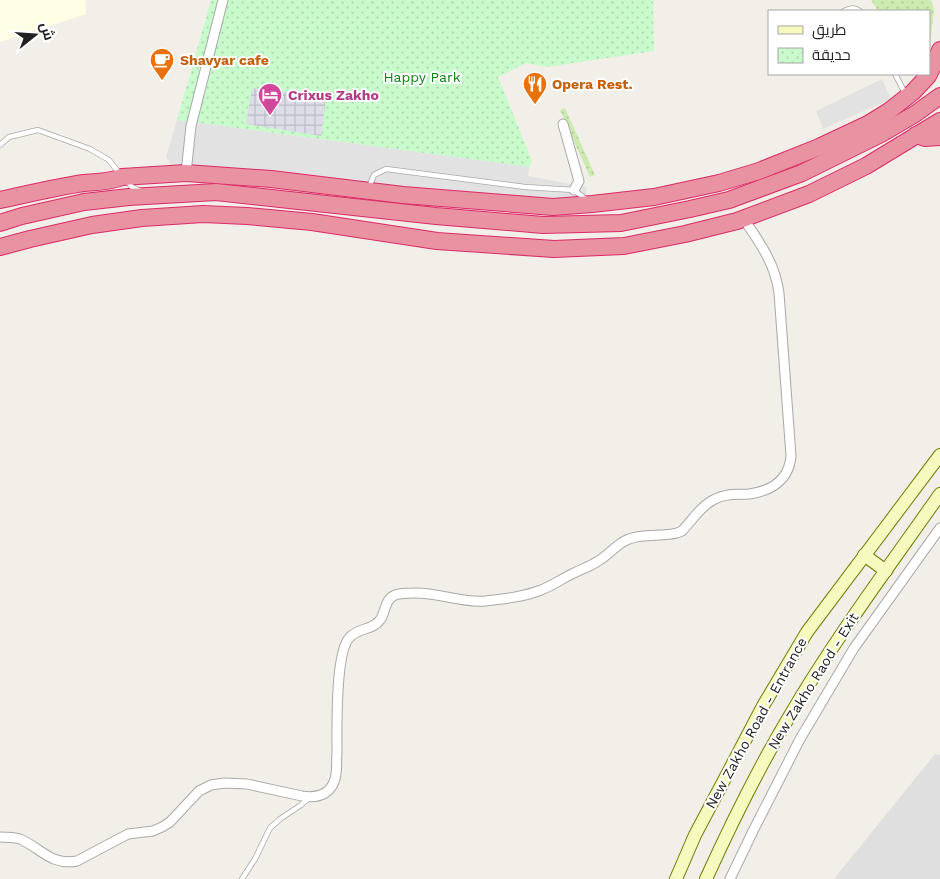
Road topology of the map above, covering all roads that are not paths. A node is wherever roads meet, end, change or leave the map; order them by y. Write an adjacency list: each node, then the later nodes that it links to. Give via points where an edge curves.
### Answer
1 (223, 0): 13 (street, via 191,126)
2 (940, 50): 3 (highway)
3 (930, 72)
4 (896, 75): 6 (lane)
5 (928, 75): 6 (highway)
6 (907, 96): 18 (highway, via 868,124 819,148 719,183)
7 (940, 96): 21 (highway, via 881,134 802,173 730,200)
8 (940, 121): 10 (highway)
9 (563, 124): 16 (street, via 579,181)
10 (916, 135): 11 (highway); 22 (highway, via 866,166 809,194)
11 (940, 137)
12 (0, 145): 14 (lane, via 9,137 38,130 90,149 109,160)
13 (186, 173): 14 (highway); 15 (highway, via 271,178)
14 (122, 177): 17 (lane, via 132,187); 19 (highway)
15 (367, 190): 16 (lane, via 374,175 386,169); 20 (highway, via 553,207)
16 (574, 190): 20 (lane)
17 (151, 196): 21 (highway, via 216,192 543,225 621,223); 23 (highway, via 84,202)
18 (654, 197): 20 (highway); 21 (highway)
19 (0, 200)
20 (592, 204)
21 (657, 216)
22 (743, 218): 24 (highway, via 686,234 624,246 554,248 438,240 312,222 203,214 92,224); 30 (street, via 767,255 778,284 791,456 786,474 777,484 760,492 716,498 678,533 626,540 597,562 540,591 519,597 473,602 423,592 390,598 379,622 354,633 345,645 338,698 335,781 321,796)
23 (0, 223)
24 (0, 247)
25 (940, 455): 28 (main road, New Zakho Road - Entrance)
26 (940, 494): 29 (main road, New Zakho Raod - Exit)
27 (940, 528): 35 (street, via 849,656 800,739)
28 (864, 555): 29 (main road); 33 (main road, New Zakho Road - Entrance, via 807,632 763,706 695,835)
29 (886, 571): 34 (main road, New Zakho Raod - Exit, via 789,717 742,802)
30 (310, 797): 31 (street, via 247,784 211,785 198,791 162,827 128,834 77,861 56,860 21,840); 32 (lane, via 270,828)
31 (0, 837)
32 (242, 879)
33 (676, 879)
34 (706, 879)
35 (730, 879)

